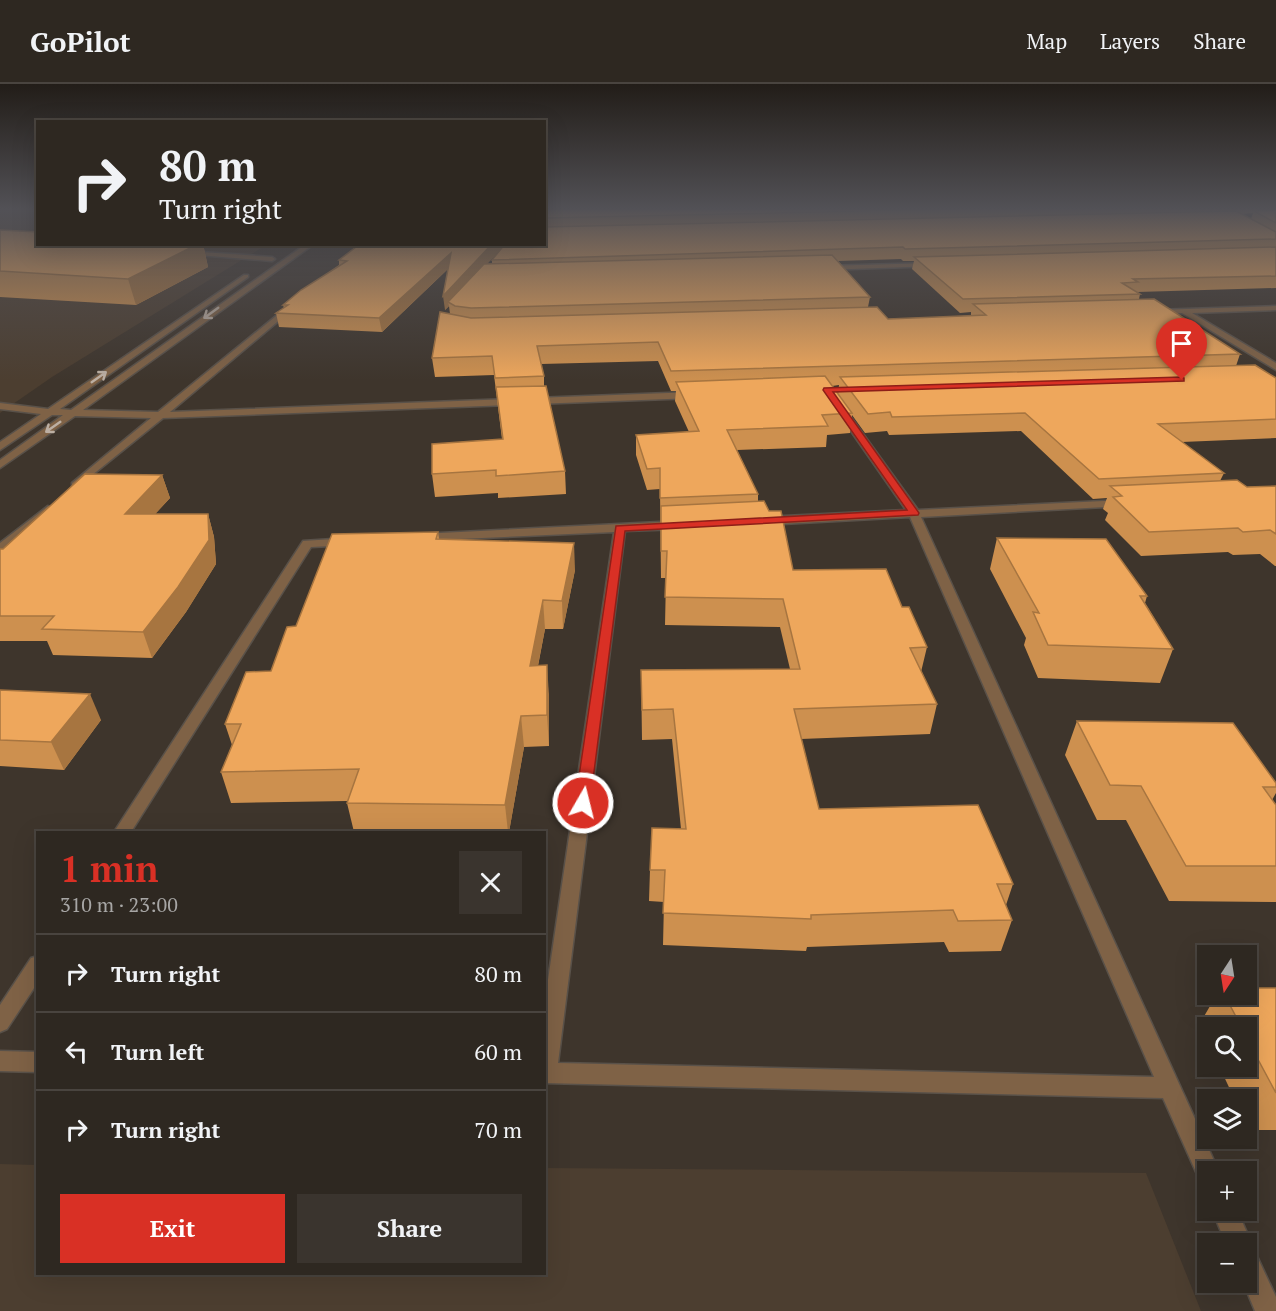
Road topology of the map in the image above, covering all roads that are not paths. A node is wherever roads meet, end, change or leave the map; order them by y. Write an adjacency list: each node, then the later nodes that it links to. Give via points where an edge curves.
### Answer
1 (261, 266): 13 (street, one-way to 1)
2 (277, 266): 14 (street, one-way to 14)
3 (871, 266): 4 (street)
4 (814, 268)
5 (302, 296): 15 (street)
6 (1276, 308): 7 (street)
7 (1183, 311): 8 (street); 9 (street)
8 (1148, 312)
9 (1276, 367)
10 (827, 390): 21 (street)
11 (708, 394): 15 (street)
12 (0, 406): 13 (street)
13 (50, 412): 14 (street); 16 (street)
14 (74, 413): 15 (street); 17 (street, one-way to 17)
15 (160, 415): 18 (street)
16 (0, 447)
17 (0, 465)
18 (71, 489)
19 (1136, 502): 21 (street)
20 (53, 504): 27 (street)
21 (914, 513): 22 (street); 35 (street)
22 (749, 521)
23 (690, 524): 24 (street)
24 (620, 528): 25 (street); 33 (street)
25 (411, 538)
26 (365, 541): 28 (street, via 307,544)
27 (0, 549)
28 (123, 831)
29 (36, 967): 30 (street)
30 (0, 1023)
31 (0, 1061): 32 (street)
32 (36, 1062)
33 (546, 1066)
34 (546, 1073): 35 (street)
35 (1169, 1088): 36 (street)
36 (1202, 1161)
37 (1257, 1285): 38 (street)
38 (1269, 1311)

